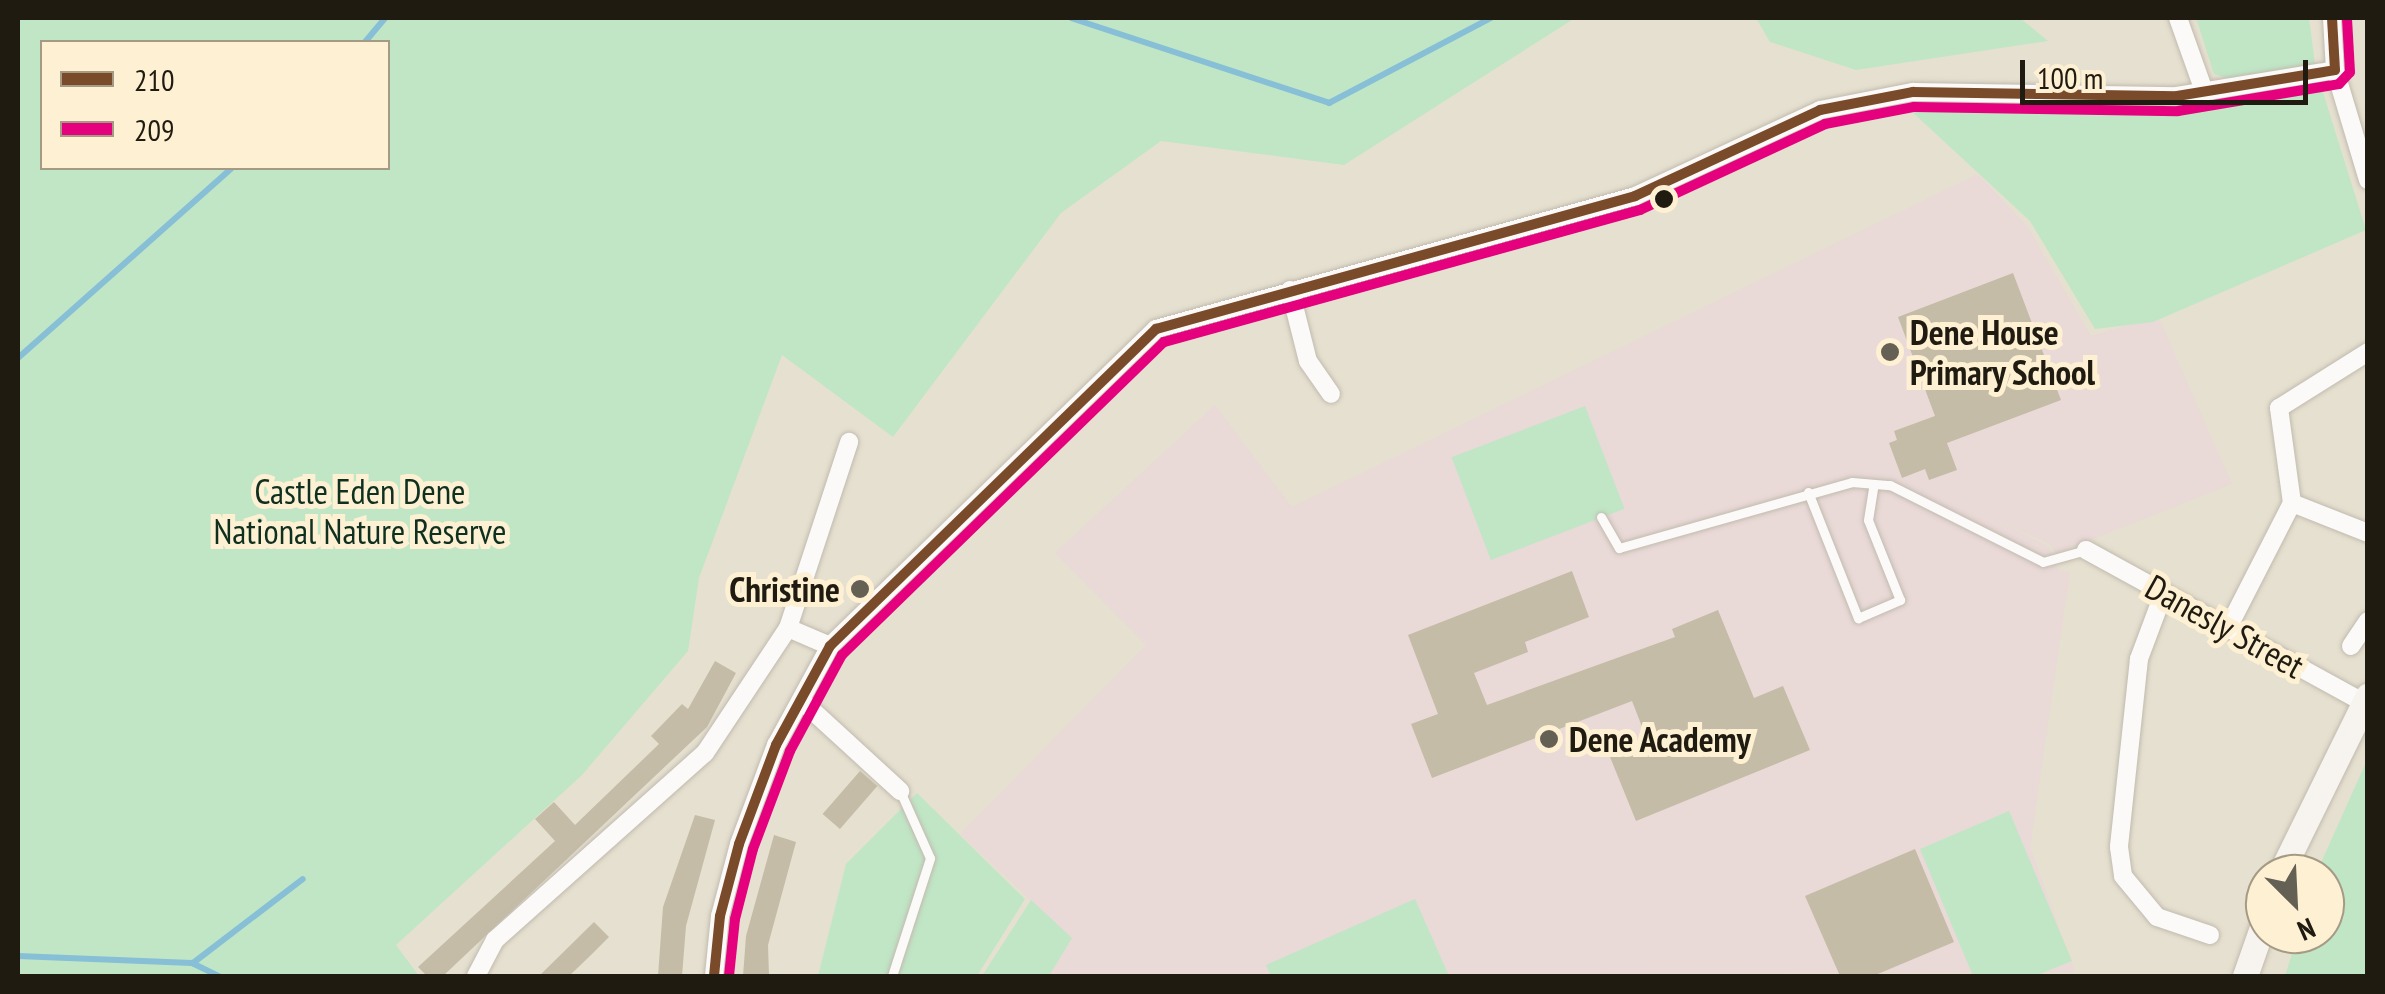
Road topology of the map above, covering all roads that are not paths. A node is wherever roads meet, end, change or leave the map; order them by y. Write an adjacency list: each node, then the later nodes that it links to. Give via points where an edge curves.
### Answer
1 (2178, 18): 4 (street)
2 (2332, 18): 3 (street)
3 (2335, 70): 4 (street); 5 (street)
4 (2204, 91): 6 (street, via 1912,92 1820,110 1636,196)
5 (2368, 180)
6 (1290, 290): 8 (street, via 1308,361); 20 (street, via 1156,330)
7 (2368, 352): 12 (street, via 2279,408)
8 (1331, 394)
9 (849, 442): 18 (street)
10 (1874, 484): 11 (lane); 11 (lane, via 1868,520 1900,600 1858,618); 15 (lane, via 1890,485 2043,562)
11 (1808, 492): 13 (lane, via 1619,548)
12 (2292, 503): 14 (street); 19 (street)
13 (1601, 517)
14 (2368, 533)
15 (2086, 550): 16 (street, Danesly Street)
16 (2164, 592): 19 (street, Danesly Street); 26 (street, via 2139,660 2119,847 2123,876 2157,917)
17 (2368, 621): 21 (street)
18 (788, 628): 20 (street); 27 (street, via 705,753 495,940)
19 (2228, 628): 22 (street, Danesly Street)
20 (830, 646): 23 (street)
21 (2351, 646)
22 (2365, 698): 25 (main road)
23 (802, 702): 24 (street); 28 (street, via 776,745 739,844 720,916)
24 (900, 792): 29 (lane, via 930,858)
25 (2290, 854)
26 (2210, 934)
27 (476, 976)
28 (714, 976)
29 (892, 976)

